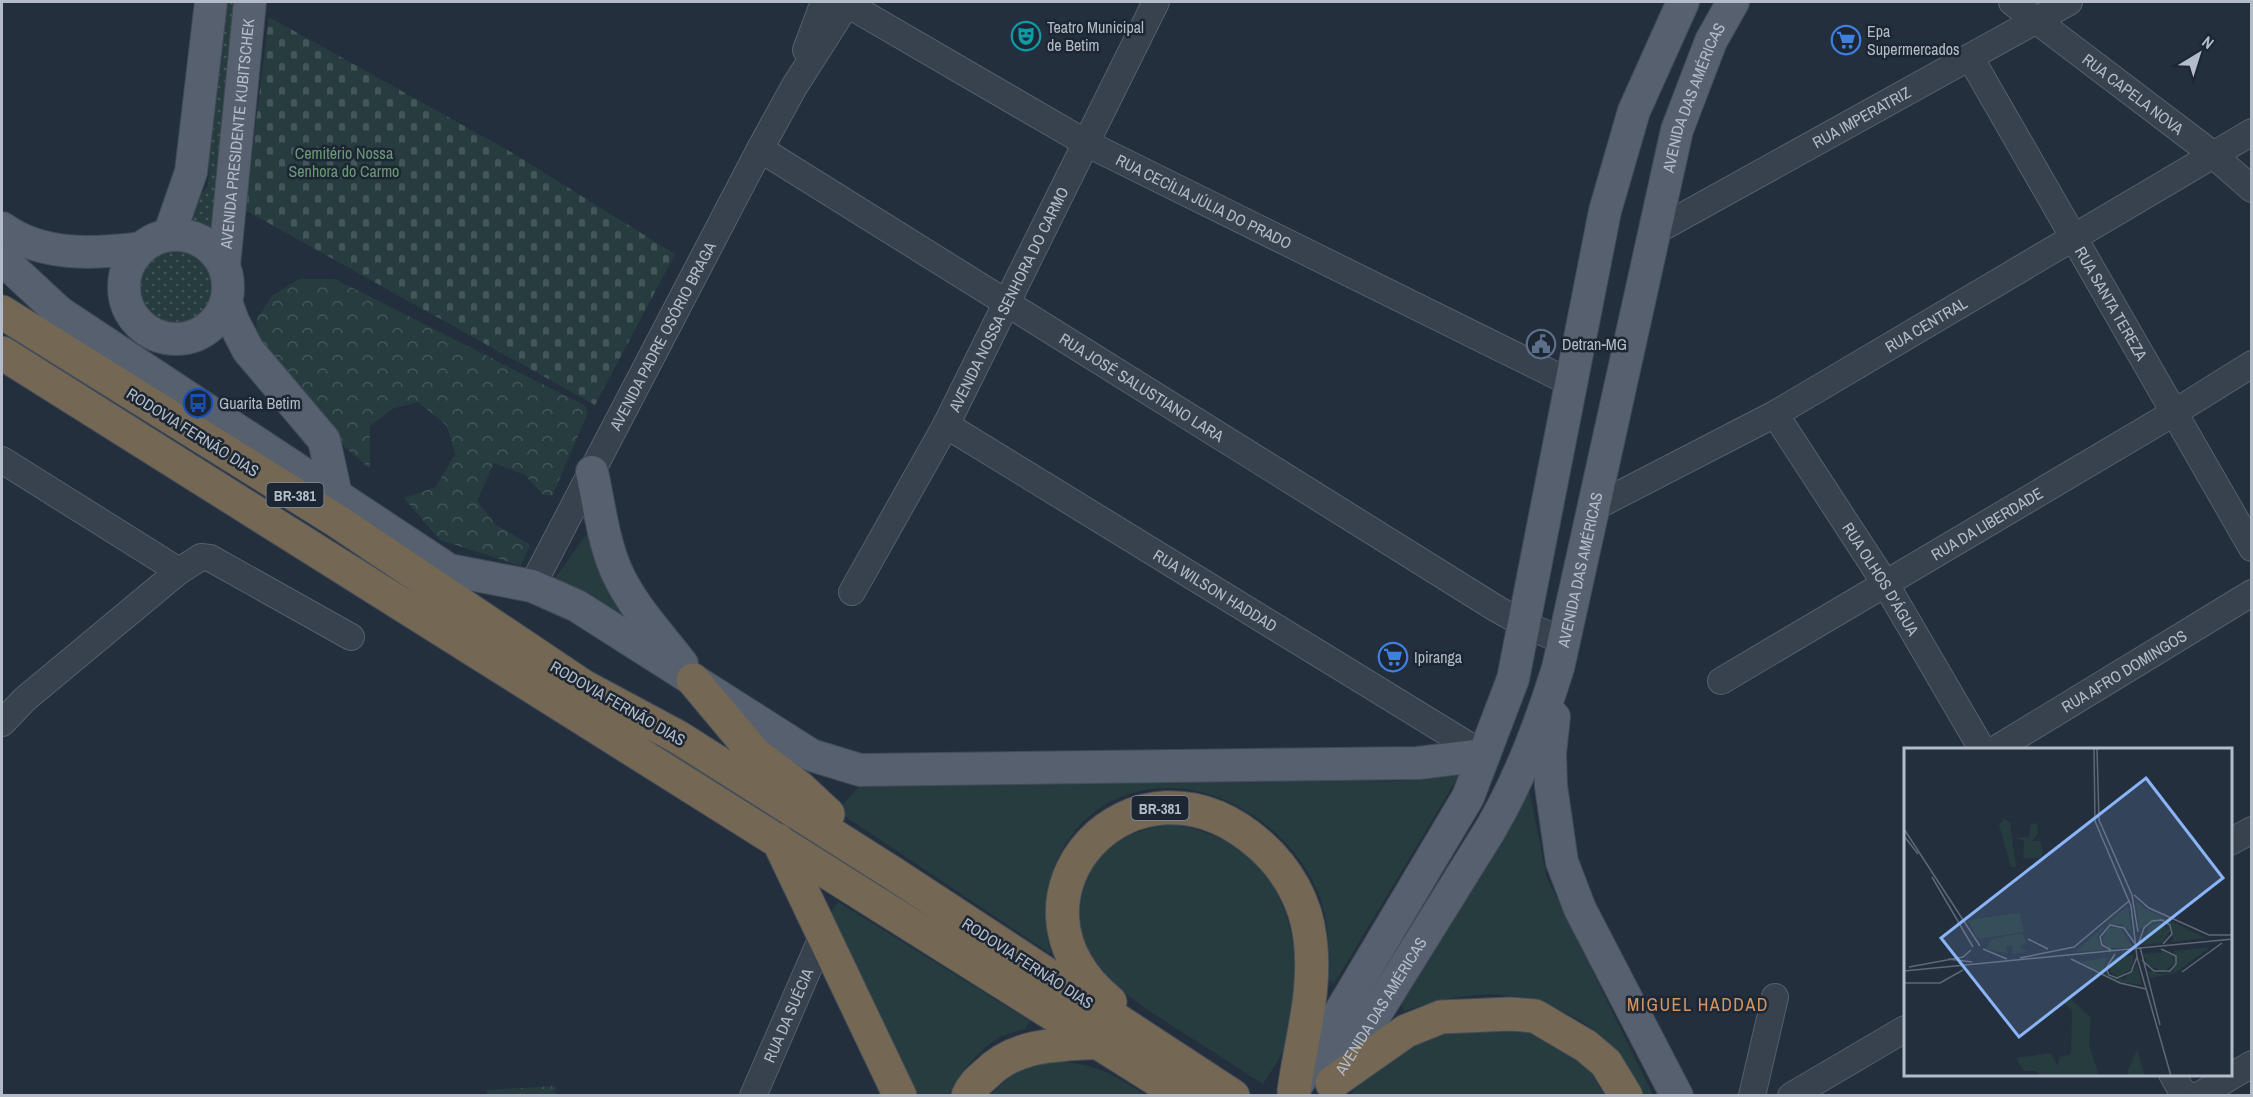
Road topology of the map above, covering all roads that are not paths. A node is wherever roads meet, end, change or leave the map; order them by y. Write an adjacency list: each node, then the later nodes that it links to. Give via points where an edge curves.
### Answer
1 (211, 2): 21 (main road, via 191,172)
2 (250, 2): 23 (main road, AVENIDA PRESIDENTE KUBITSCHEK)
3 (840, 2): 14 (street, RUA CECÍLIA JÚLIA DO PRADO); 15 (street, AVENIDA PADRE OSÓRIO BRAGA)
4 (1156, 2): 14 (street, AVENIDA NOSSA SENHORA DO CARMO)
5 (1683, 2): 11 (main road, AVENIDA DAS AMÉRICAS)
6 (1733, 2): 12 (main road, AVENIDA DAS AMÉRICAS, via 1711,41)
7 (2012, 2): 9 (street, RUA CAPELA NOVA)
8 (2068, 2): 9 (street, RUA IMPERATRIZ)
9 (2036, 20): 10 (street, RUA IMPERATRIZ); 16 (street, RUA CAPELA NOVA)
10 (1970, 57): 19 (street, RUA IMPERATRIZ); 20 (street, RUA SANTA TEREZA)
11 (1634, 111): 12 (main road, via 1647,105 1660,106 1673,116); 29 (main road, AVENIDA DAS AMÉRICAS, via 1605,211)
12 (1677, 130): 19 (main road, AVENIDA DAS AMÉRICAS)
13 (2252, 132): 16 (street, RUA CENTRAL)
14 (1086, 143): 25 (street, AVENIDA NOSSA SENHORA DO CARMO); 29 (street, RUA CECÍLIA JÚLIA DO PRADO)
15 (760, 149): 25 (street, RUA JOSÉ SALUSTIANO LARA); 34 (street, AVENIDA PADRE OSÓRIO BRAGA)
16 (2211, 153): 17 (street, RUA CAPELA NOVA); 20 (street, RUA CENTRAL)
17 (2252, 189)
18 (2, 228): 21 (main road, via 46,250 120,251)
19 (1654, 232): 37 (main road, AVENIDA DAS AMÉRICAS)
20 (2075, 237): 30 (street, RUA CENTRAL); 31 (street, RUA SANTA TEREZA)
21 (155, 241): 23 (main road, via 185,235 214,251); 24 (main road, via 127,270 124,295 130,312 148,330 173,339 190,337 206,330 219,317)
22 (2, 259): 36 (main road, via 60,312)
23 (224, 265): 24 (main road, via 228,281)
24 (226, 302): 36 (main road, via 248,350 324,440)
25 (1006, 303): 32 (street, AVENIDA NOSSA SENHORA DO CARMO); 45 (street, RUA JOSÉ SALUSTIANO LARA)
26 (2, 312): 51 (highway, RODOVIA FERNÃO DIAS / BR-381, via 337,521 583,686)
27 (2, 353): 56 (highway, RODOVIA FERNÃO DIAS / BR-381)
28 (2252, 364): 31 (street, RUA DA LIBERDADE)
29 (1569, 382): 35 (main road, AVENIDA DAS AMÉRICAS)
30 (1775, 414): 37 (street, RUA CENTRAL); 41 (street, RUA OLHOS D'ÁGUA)
31 (2172, 414): 38 (street, RUA SANTA TEREZA); 41 (street, RUA DA LIBERDADE)
32 (946, 425): 43 (street, AVENIDA NOSSA SENHORA DO CARMO); 54 (street, RUA WILSON HADDAD)
33 (3, 463): 40 (street)
34 (592, 472): 42 (street, AVENIDA PADRE OSÓRIO BRAGA); 48 (main road, via 616,571)
35 (1551, 478): 37 (main road, via 1557,493 1567,501 1580,507); 45 (main road, AVENIDA DAS AMÉRICAS)
36 (336, 495): 39 (main road)
37 (1595, 507): 47 (main road, AVENIDA DAS AMÉRICAS)
38 (2252, 548)
39 (449, 570): 42 (main road); 51 (highway, via 614,680)
40 (179, 571): 46 (street, via 201,557 210,558); 50 (street, via 25,699)
41 (1885, 583): 49 (street, RUA DA LIBERDADE); 52 (street, RUA OLHOS D'ÁGUA)
42 (532, 586): 48 (main road, via 576,606)
43 (852, 592)
44 (2252, 593): 53 (street, RUA AFRO DOMINGOS)
45 (1524, 624): 47 (street, RUA JOSÉ SALUSTIANO LARA); 54 (main road, AVENIDA DAS AMÉRICAS, via 1513,679)
46 (351, 637)
47 (1561, 654): 68 (main road, AVENIDA DAS AMÉRICAS, via 1537,732 1512,792); 74 (main road, via 1550,753 1562,862 1580,909)
48 (693, 680): 54 (main road, via 811,755 860,770 1418,763); 58 (highway, via 755,754 800,788)
49 (1721, 681)
50 (2, 723)
51 (678, 737): 58 (highway, RODOVIA FERNÃO DIAS / BR-381)
52 (1981, 748)
53 (1998, 748)
54 (1484, 755): 69 (main road, AVENIDA DAS AMÉRICAS, via 1468,797)
55 (2252, 830): 57 (street)
56 (778, 840): 59 (highway); 62 (highway, RODOVIA FERNÃO DIAS / BR-381)
57 (2232, 841)
58 (891, 872): 67 (highway, RODOVIA FERNÃO DIAS / BR-381)
59 (823, 935): 70 (street, RUA DA SUÉCIA); 71 (highway)
60 (1775, 997): 75 (street)
61 (1904, 1030): 76 (street)
62 (1100, 1042): 67 (highway, RODOVIA FERNÃO DIAS / BR-381); 72 (highway, via 1037,1046 1017,1053 994,1066)
63 (2252, 1064): 64 (street)
64 (2232, 1075)
65 (2173, 1076): 77 (street)
66 (2231, 1076): 78 (street)
67 (1205, 1086): 69 (highway, BR-381, via 1082,975 1064,932 1062,908 1075,863 1105,827 1148,809 1183,808 1223,820 1250,835 1291,880 1304,908 1312,978 1309,1018)
68 (1329, 1089): 73 (highway, via 1381,1046 1432,1020 1510,1014 1535,1016 1586,1046 1606,1062)
69 (1292, 1093)
70 (753, 1095)
71 (900, 1095)
72 (968, 1095)
73 (1626, 1095)
74 (1677, 1095)
75 (1752, 1095)
76 (1791, 1095)
77 (2189, 1095)
78 (2198, 1095)

